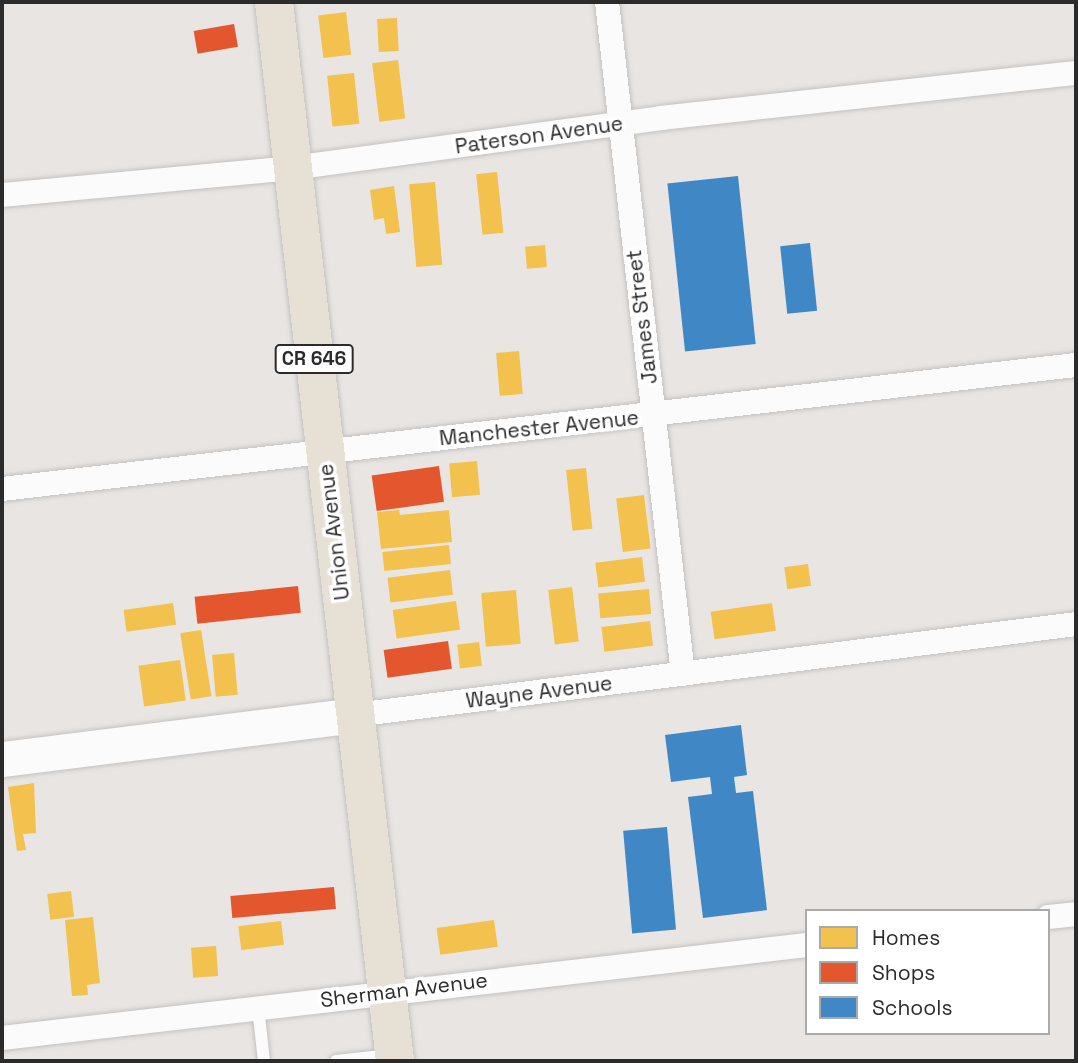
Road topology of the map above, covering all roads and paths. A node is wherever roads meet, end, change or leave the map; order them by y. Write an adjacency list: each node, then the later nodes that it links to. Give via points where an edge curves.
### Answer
1 (274, 2): 5 (main road, Union Avenue / CR 646)
2 (607, 2): 4 (street, James Street)
3 (1076, 73): 4 (street, Paterson Avenue)
4 (620, 124): 5 (street, Paterson Avenue); 8 (street, James Street)
5 (292, 168): 6 (street, Paterson Avenue); 9 (main road, Union Avenue / CR 646)
6 (2, 195)
7 (1076, 365): 8 (street, Manchester Avenue)
8 (654, 416): 9 (street, Manchester Avenue); 12 (street, James Street)
9 (324, 452): 10 (street, Manchester Avenue); 13 (main road, Union Avenue / CR 646)
10 (2, 489)
11 (1076, 624): 12 (street, Wayne Avenue)
12 (683, 674): 13 (street, Wayne Avenue)
13 (355, 715): 14 (main road, Wayne Avenue); 18 (main road, Union Avenue / CR 646)
14 (2, 759)
15 (1076, 914): 16 (street)
16 (1050, 918)
17 (805, 945): 18 (street, Sherman Avenue)
18 (387, 992): 19 (street, Sherman Avenue); 21 (main road, Union Avenue / CR 646)
19 (258, 1007): 20 (street, Sherman Avenue); 22 (lane)
20 (2, 1038)
21 (383, 1058): 23 (lane)
22 (264, 1061)
23 (336, 1061)

